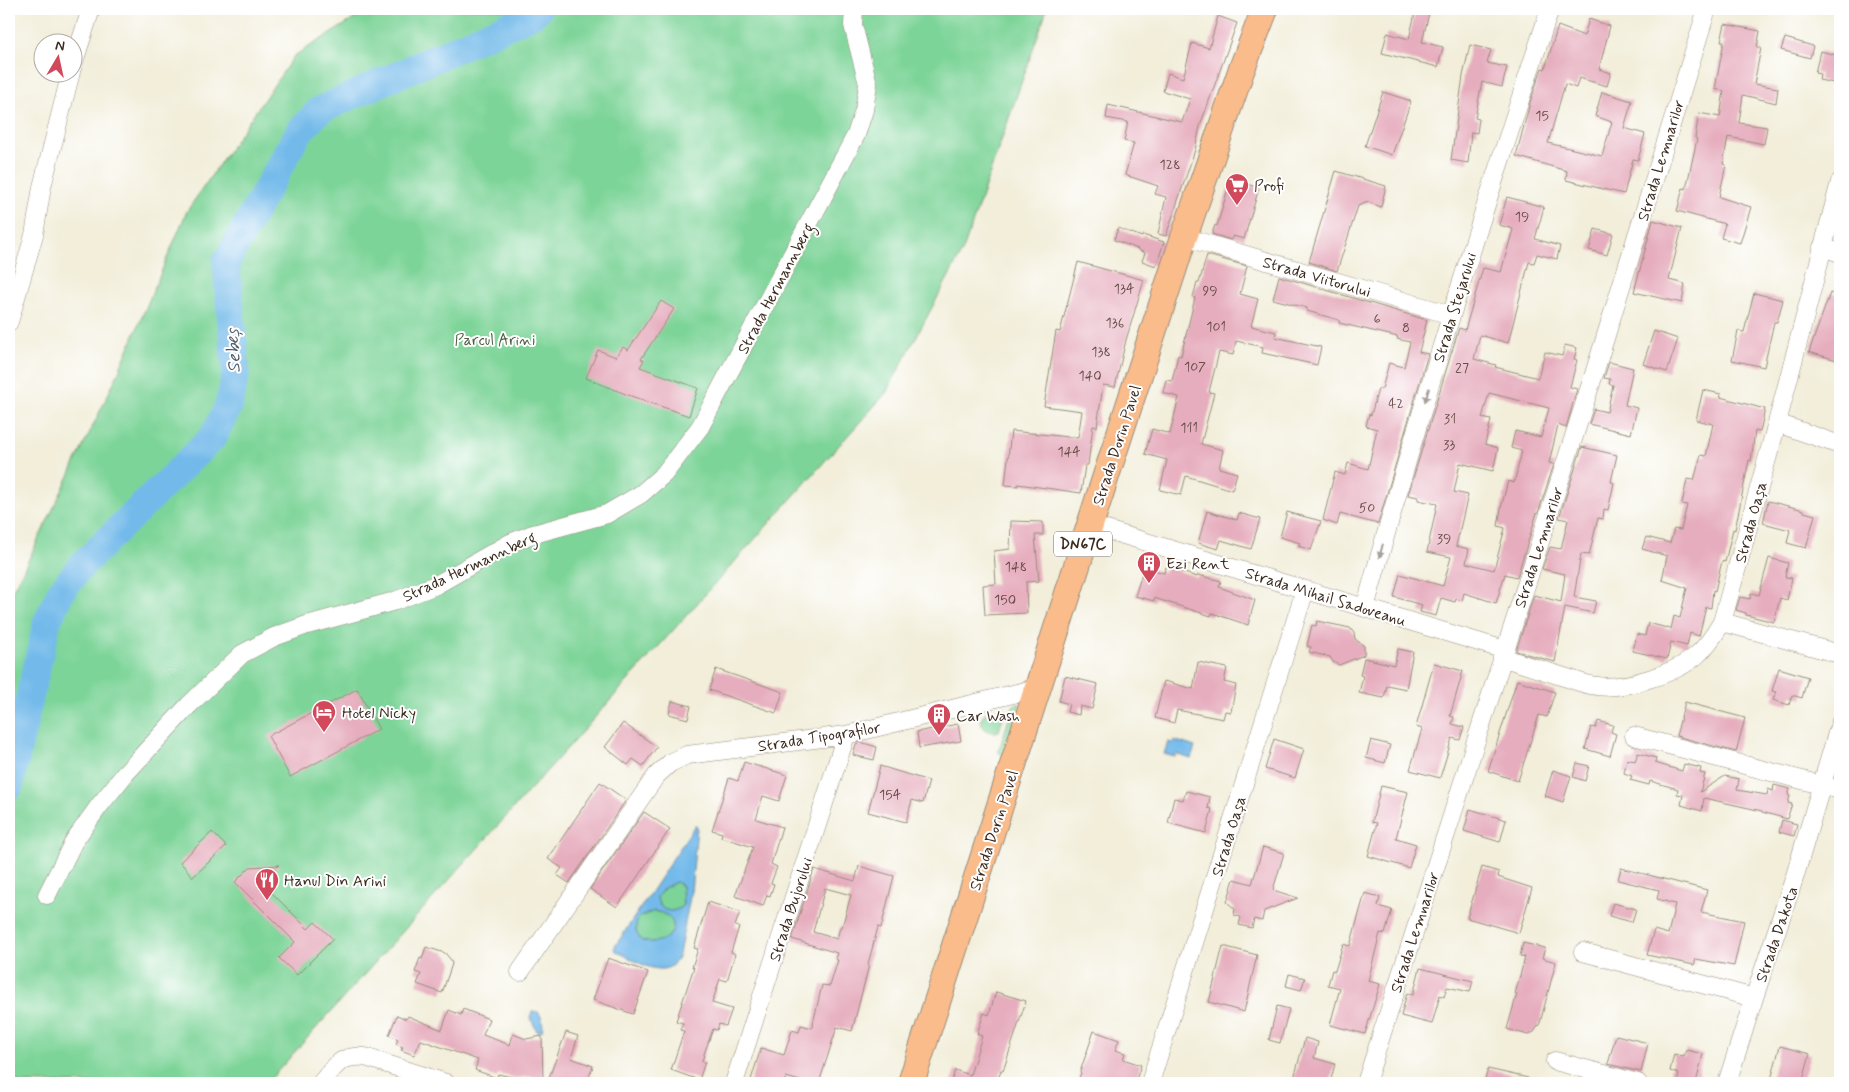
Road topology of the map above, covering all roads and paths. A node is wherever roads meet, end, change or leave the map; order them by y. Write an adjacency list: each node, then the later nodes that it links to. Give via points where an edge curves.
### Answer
1 (91, 9): 6 (street)
2 (854, 9): 28 (street, Strada Hermannberg, via 853,25 868,84 856,135 700,427 664,474 641,494 608,514 530,535 436,585 394,601 307,624 242,654 189,705 104,799 74,840)
3 (1265, 9): 9 (main road, Strada Dorin Pavel / DN67C)
4 (1550, 9): 12 (street, Strada Stejarului)
5 (1707, 9): 20 (street, Strada Lemnarilor)
6 (82, 37)
7 (68, 82): 13 (street, via 42,187 34,235)
8 (1840, 182): 10 (street, Strada Oașa)
9 (1184, 237): 12 (street, Strada Viitorului); 16 (main road, Strada Dorin Pavel / DN67C)
10 (1822, 247): 11 (street); 14 (street, Strada Oașa)
11 (1840, 253)
12 (1451, 315): 18 (street, Strada Stejarului, one-way to 18)
13 (9, 322)
14 (1777, 423): 15 (street); 19 (street, Strada Oașa)
15 (1840, 445)
16 (1090, 525): 17 (street, Strada Mihail Sadoveanu); 22 (main road, Strada Dorin Pavel / DN67C)
17 (1305, 590): 18 (street, Strada Mihail Sadoveanu); 37 (street, Strada Oașa)
18 (1366, 608): 20 (street, Strada Mihail Sadoveanu)
19 (1722, 622): 20 (street, Strada Oașa, via 1696,656 1660,675 1622,686 1584,684); 21 (street)
20 (1503, 654): 38 (street, Strada Lemnarilor)
21 (1840, 654)
22 (1037, 688): 24 (street, Strada Tipografilor); 36 (main road, Strada Dorin Pavel / DN67C)
23 (1840, 723): 26 (street, Strada Dakota)
24 (846, 735): 30 (street, Strada Tipografilor, via 687,755 670,763 656,776); 35 (street, Strada Bujorului)
25 (1634, 736): 26 (street)
26 (1822, 786): 27 (street); 31 (street, Strada Dakota)
27 (1840, 790)
28 (47, 895)
29 (1583, 952): 31 (street, Strada Dakota)
30 (520, 972)
31 (1754, 998): 40 (street)
32 (1555, 1061): 39 (street)
33 (321, 1083): 34 (street, via 342,1060 351,1056 365,1057)
34 (446, 1083)
35 (734, 1083)
36 (911, 1083)
37 (1150, 1083)
38 (1366, 1083)
39 (1638, 1083)
40 (1728, 1083)

